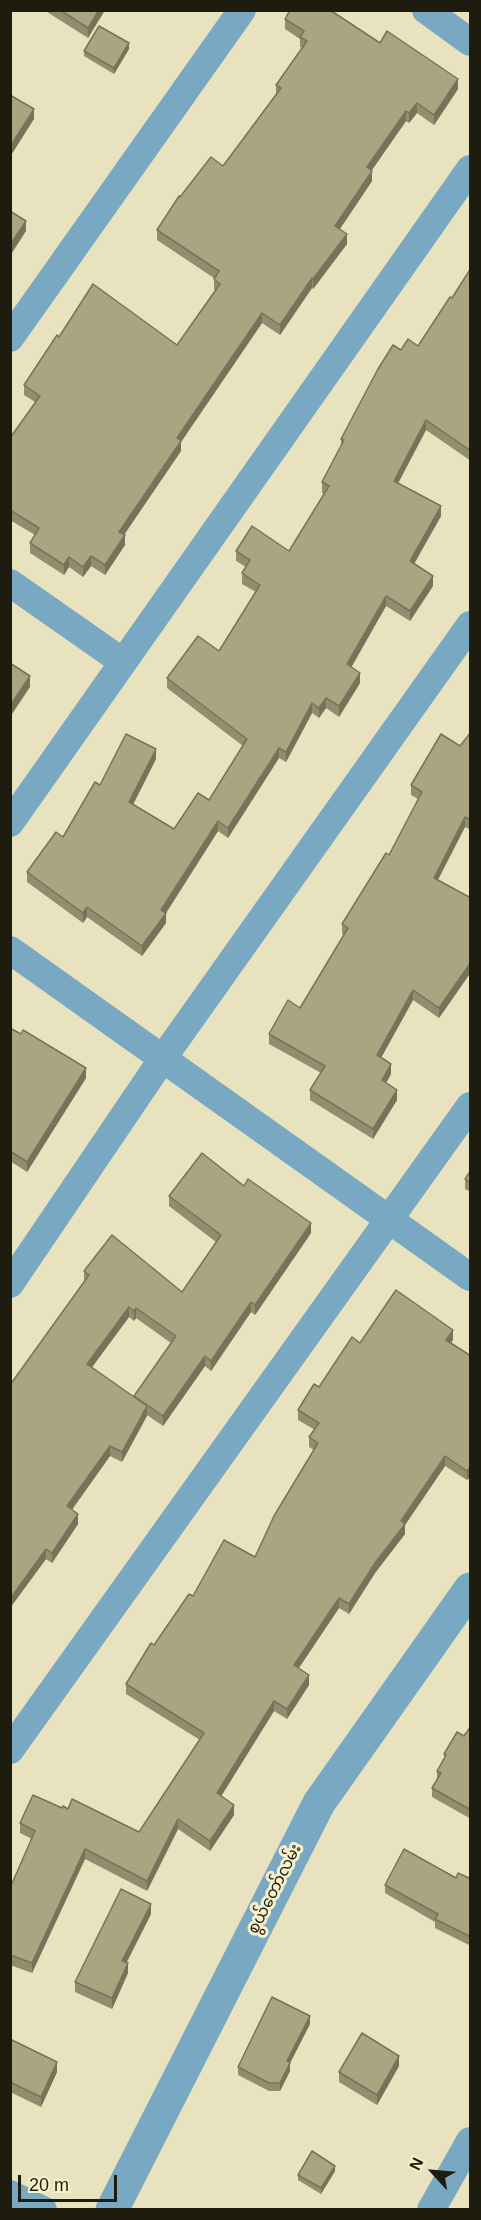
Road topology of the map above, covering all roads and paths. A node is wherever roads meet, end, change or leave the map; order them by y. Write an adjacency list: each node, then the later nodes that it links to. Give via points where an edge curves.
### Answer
1 (242, 10): 5 (street)
2 (426, 10): 3 (street)
3 (471, 42)
4 (471, 169): 8 (street)
5 (10, 338)
6 (10, 583): 8 (street)
7 (471, 625): 11 (street)
8 (123, 662): 9 (street)
9 (10, 823)
10 (10, 950): 11 (street)
11 (163, 1058): 13 (street); 15 (street)
12 (471, 1106): 13 (street)
13 (389, 1219): 14 (street); 17 (street)
14 (471, 1277)
15 (10, 1284)
16 (471, 1589): 21 (street, စွယ်တော်လမ်း, via 319,1803)
17 (10, 1750)
18 (471, 2142): 22 (street)
19 (10, 2194): 20 (street)
20 (43, 2210)
21 (112, 2210)
22 (431, 2210)

